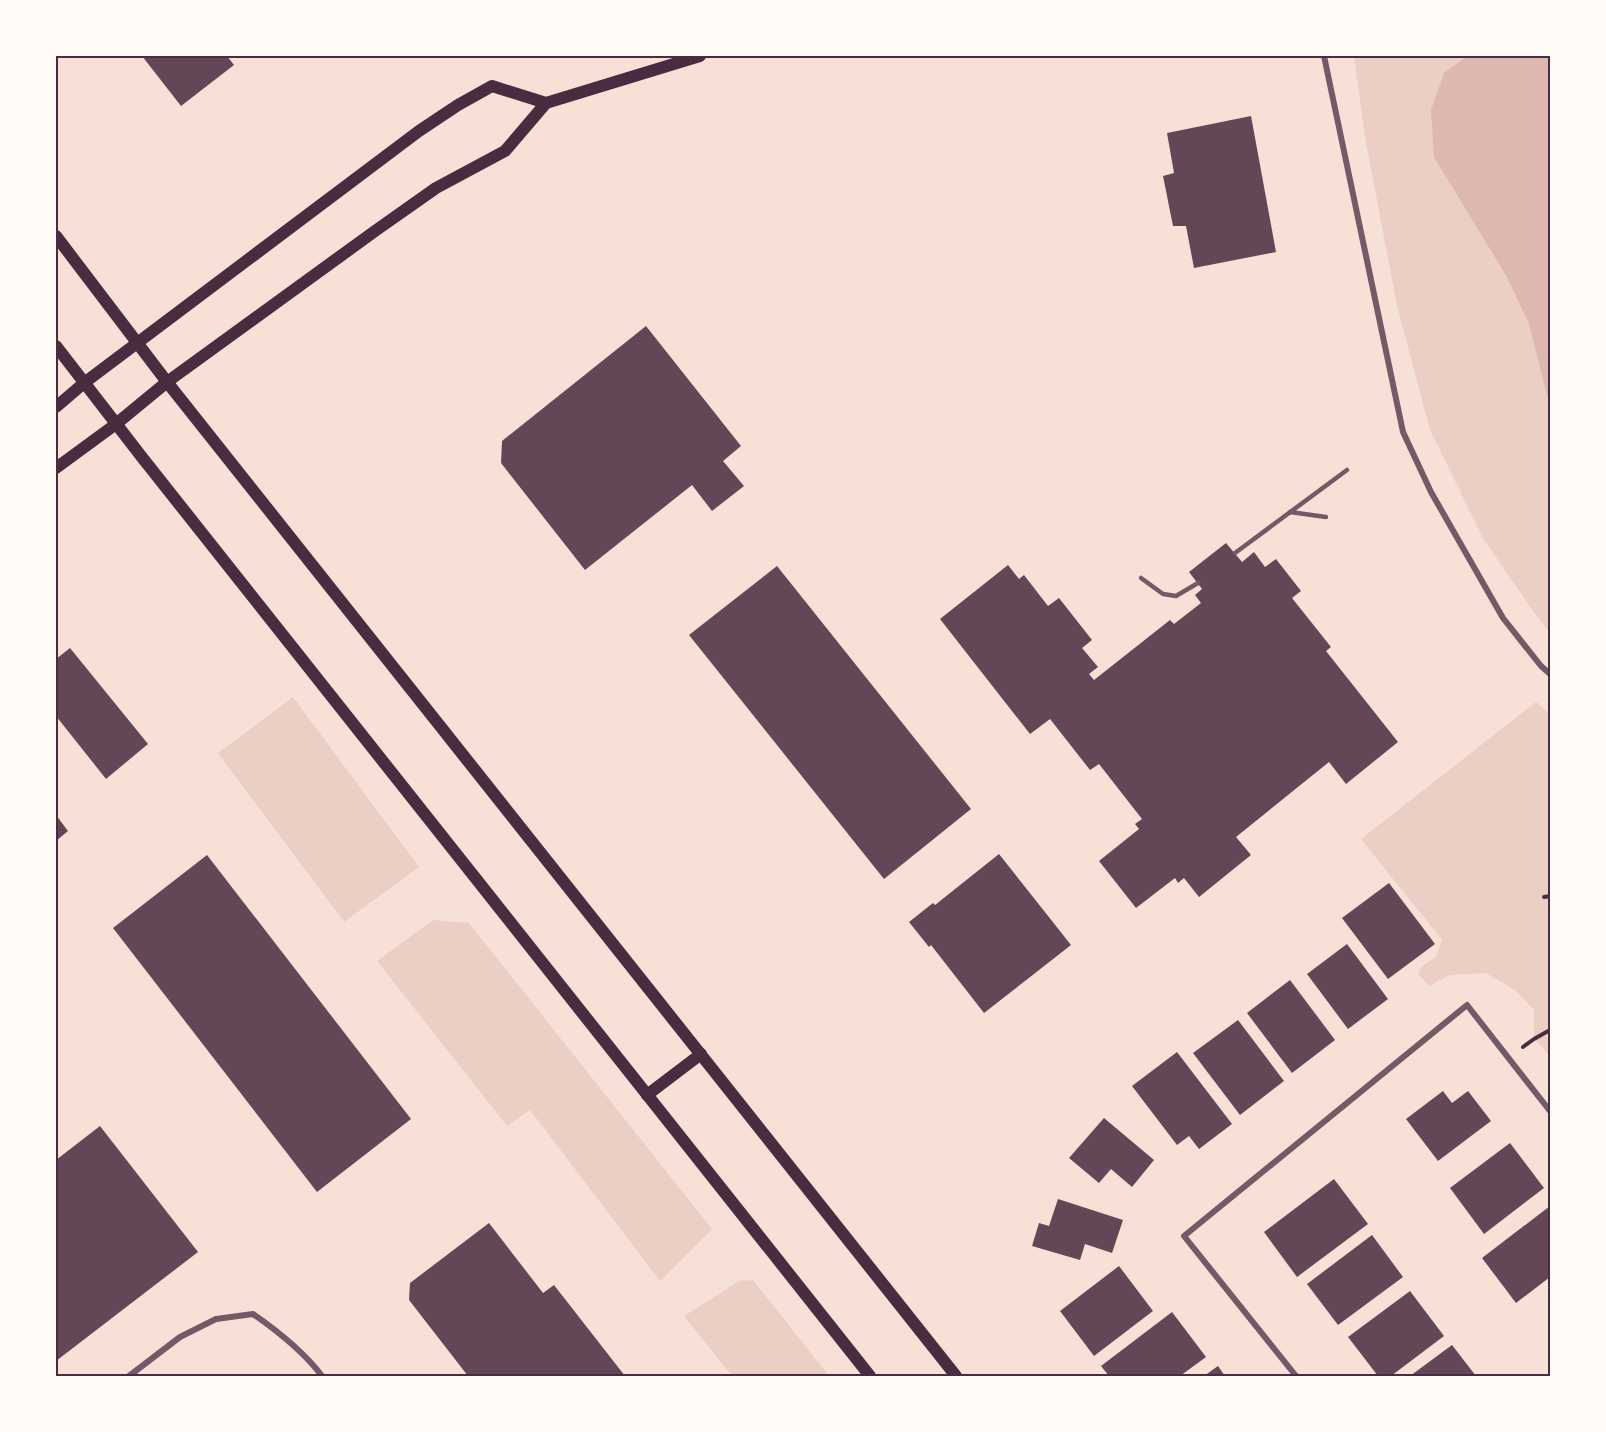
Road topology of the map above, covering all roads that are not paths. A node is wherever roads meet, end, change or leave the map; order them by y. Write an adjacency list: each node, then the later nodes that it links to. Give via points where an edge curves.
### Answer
1 (700, 56): 3 (main road)
2 (1324, 56): 18 (street, via 1403,432 1431,492 1503,618)
3 (546, 103): 5 (main road, via 492,86 458,105 418,131); 7 (main road, via 505,151 436,188)
4 (56, 236): 5 (main road)
5 (138, 343): 7 (main road); 8 (main road)
6 (56, 346): 8 (main road)
7 (167, 382): 10 (main road); 19 (main road)
8 (84, 383): 9 (main road); 10 (main road)
9 (56, 407)
10 (116, 424): 11 (main road); 20 (main road)
11 (56, 468)
12 (1347, 470): 13 (lane)
13 (1290, 512): 14 (lane); 15 (lane)
14 (1326, 518)
15 (1235, 553)
16 (1142, 578): 17 (lane, via 1163,594 1176,596)
17 (1198, 583)
18 (1551, 674)
19 (701, 1054): 20 (main road); 25 (main road)
20 (647, 1095): 24 (main road)
21 (1551, 1111): 26 (street, via 1467,1005 1184,1236)
22 (129, 1377): 23 (street, via 180,1337 216,1319 252,1314 281,1334)
23 (322, 1377)
24 (870, 1377)
25 (956, 1377)
26 (1296, 1377)

